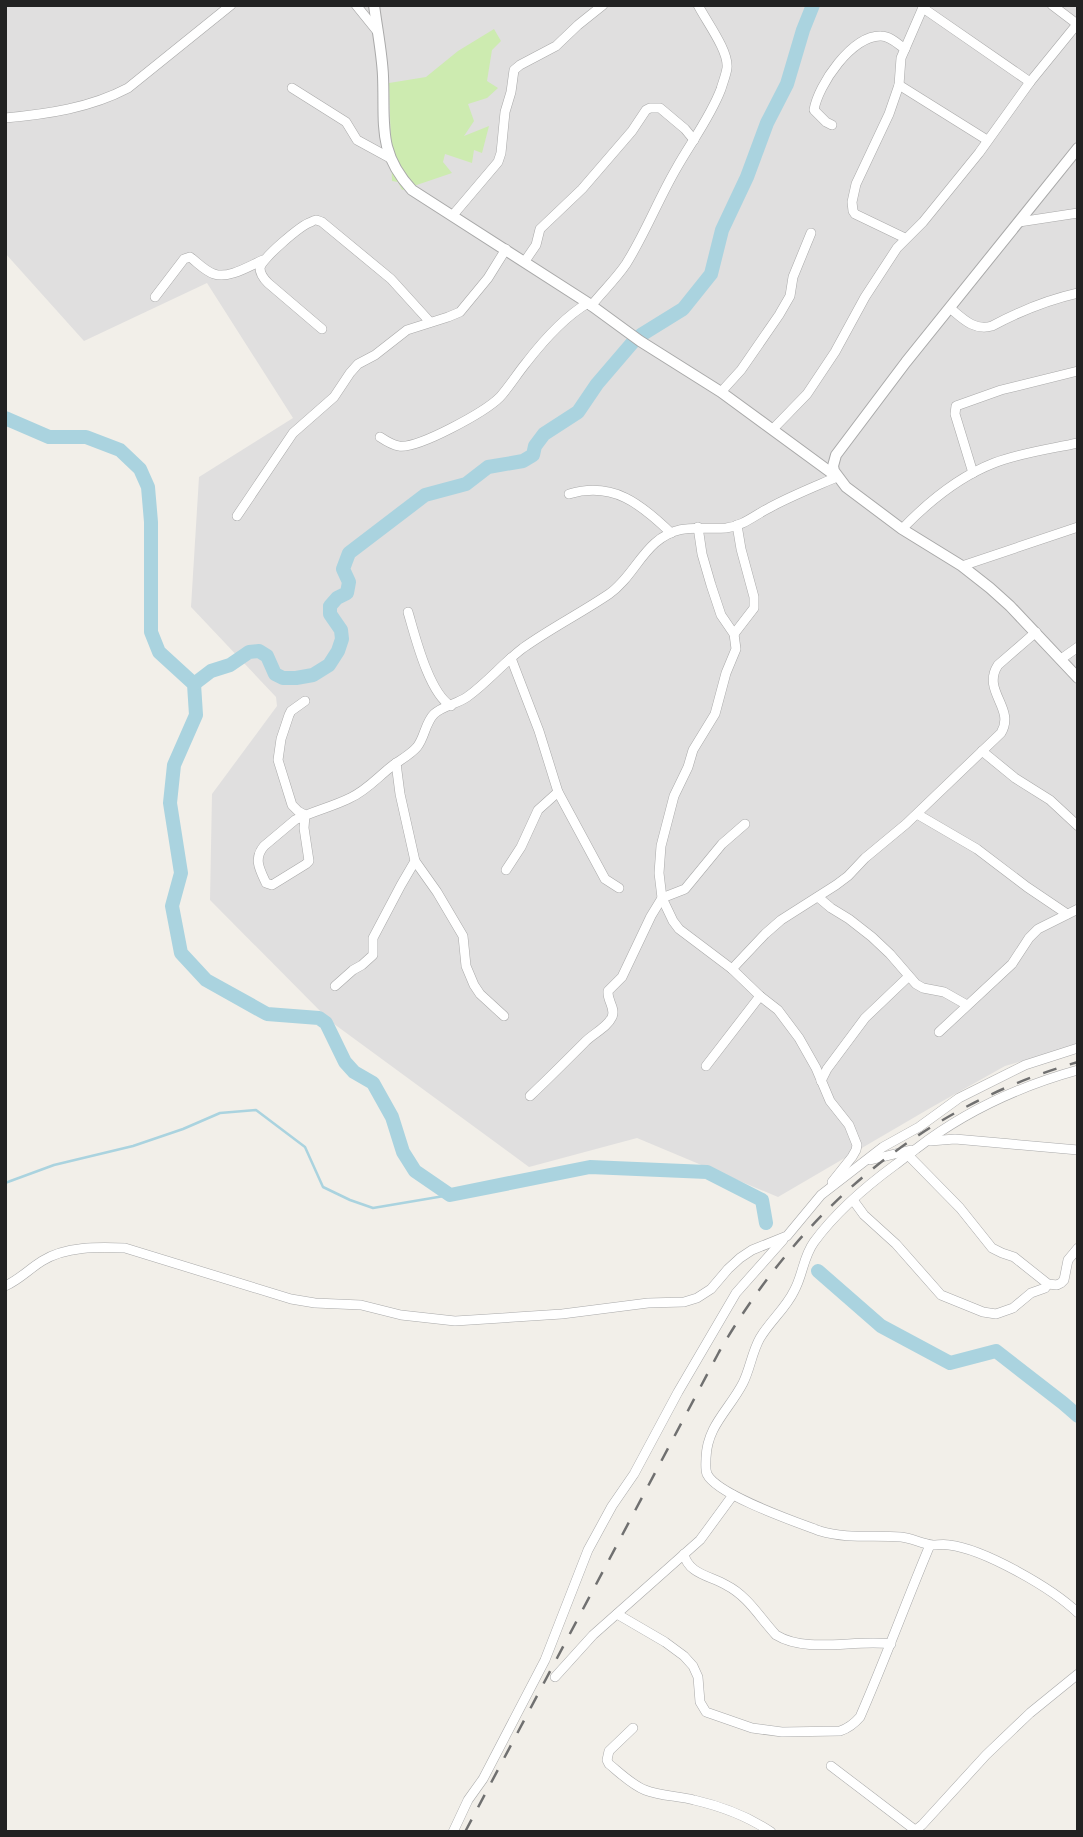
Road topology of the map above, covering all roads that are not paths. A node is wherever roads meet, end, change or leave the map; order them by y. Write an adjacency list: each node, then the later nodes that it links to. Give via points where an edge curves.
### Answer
1 (231, 5): 14 (street, via 116,94 77,108)
2 (356, 5): 9 (street)
3 (374, 5): 9 (street)
4 (603, 5): 21 (street, via 556,46 514,70 498,162)
5 (698, 5): 16 (street, via 722,49 727,71)
6 (1052, 5): 8 (street)
7 (924, 7): 10 (street); 11 (street)
8 (1078, 23): 11 (street)
9 (377, 32): 19 (street, via 383,128)
10 (905, 49): 12 (street); 15 (street, via 880,36 862,41 832,70 816,97 814,110)
11 (1030, 82): 17 (street)
12 (899, 85): 17 (street); 24 (street, via 856,184 852,207 855,214)
13 (292, 88): 19 (street, via 346,122 357,140)
14 (5, 118)
15 (832, 125)
16 (694, 140): 27 (street, via 660,108 646,110 582,188 540,229); 30 (street, via 626,264)
17 (987, 140): 24 (street, via 923,222)
18 (1078, 148): 22 (street)
19 (390, 158): 21 (street, via 412,190)
20 (1078, 213): 22 (street)
21 (453, 215): 25 (street)
22 (1019, 222): 31 (street)
23 (811, 233): 35 (street, via 790,296)
24 (905, 238): 36 (street, via 807,394)
25 (506, 249): 27 (street); 32 (street, via 464,308)
26 (265, 259): 29 (street, via 217,275 187,257); 32 (street, via 307,223 317,220 391,279); 33 (street, via 260,268 264,279)
27 (525, 261): 30 (street)
28 (1078, 293): 31 (street, via 1029,307 985,328 974,326)
29 (155, 297)
30 (589, 304): 35 (street); 37 (street, via 569,316 492,404 415,445 398,446)
31 (950, 308): 40 (street, via 836,455)
32 (430, 322): 42 (street, via 407,330 358,364 334,397 293,433)
33 (321, 330)
34 (1078, 371): 39 (street, via 956,406 954,414)
35 (721, 392): 36 (street)
36 (773, 429): 40 (street)
37 (380, 437)
38 (1078, 443): 39 (street, via 1008,459)
39 (973, 473): 46 (street)
40 (837, 477): 43 (street); 46 (street)
41 (569, 494): 47 (street, via 615,492)
42 (237, 516)
43 (737, 526): 44 (street); 51 (street, via 754,608)
44 (698, 527): 47 (street); 51 (street, via 721,615)
45 (1078, 527): 48 (street)
46 (902, 528): 48 (street)
47 (671, 533): 53 (street, via 655,543 611,592)
48 (962, 566): 50 (street)
49 (408, 612): 57 (street, via 427,670 441,699)
50 (1036, 632): 54 (street); 58 (street, via 993,672 1005,722 1001,733)
51 (734, 634): 69 (street, via 736,649 715,713 693,750 671,804 659,866)
52 (1078, 647): 54 (street)
53 (511, 658): 57 (street, via 468,697); 60 (street)
54 (1061, 659): 55 (street)
55 (1078, 678)
56 (305, 701): 62 (street, via 289,715 278,760 292,805)
57 (451, 706): 59 (street, via 432,716 418,746)
58 (982, 751): 61 (street); 64 (street)
59 (396, 763): 62 (street, via 351,798); 65 (street)
60 (558, 792): 66 (street, via 538,810); 67 (street, via 605,879)
61 (917, 814): 68 (street); 71 (street, via 977,849)
62 (305, 815): 62 (street, via 309,861 269,885 257,863 260,850)
63 (745, 824): 69 (street, via 685,889)
64 (1078, 826)
65 (415, 861): 74 (street, via 373,938 373,955); 77 (street, via 463,936 466,966 474,985)
66 (506, 870)
67 (619, 888)
68 (818, 897): 72 (street, via 781,920); 73 (street, via 872,937)
69 (662, 898): 72 (street, via 679,929); 83 (street, via 622,977 608,991 613,1015)
70 (1078, 909): 71 (street)
71 (1067, 914): 76 (street, via 1038,929 1012,964)
72 (732, 969): 75 (street)
73 (908, 977): 76 (street, via 923,988 944,992); 82 (street, via 865,1018)
74 (335, 986)
75 (760, 996): 80 (street); 82 (street, via 787,1020)
76 (967, 1005): 78 (street)
77 (504, 1016)
78 (939, 1032)
79 (1078, 1048): 87 (street, via 1026,1065 959,1098)
80 (706, 1066)
81 (1078, 1070): 84 (street, via 1007,1095)
82 (821, 1081): 88 (street, via 857,1144)
83 (530, 1096)
84 (926, 1142): 85 (street, via 954,1139); 86 (street)
85 (1078, 1150)
86 (912, 1152): 87 (street); 89 (street); 92 (street, via 992,1248 1014,1257)
87 (864, 1161): 88 (street)
88 (821, 1195): 90 (street)
89 (853, 1200): 92 (street, via 941,1295 996,1314); 94 (street, via 806,1255 795,1290 761,1336 743,1384 712,1429 706,1473)
90 (787, 1236): 93 (street, via 740,1258 697,1298 549,1315 455,1321 361,1305 315,1303 125,1248 58,1253); 105 (street, via 736,1293 612,1506 588,1550 545,1660)
91 (1078, 1248): 92 (street, via 1068,1260 1064,1280)
92 (1048, 1284)
93 (5, 1286)
94 (733, 1495): 95 (street, via 833,1535 910,1538); 96 (street)
95 (930, 1545): 97 (street, via 976,1552 1029,1578); 99 (street)
96 (684, 1554): 98 (street); 99 (street, via 695,1571 736,1590 784,1640)
97 (1078, 1613)
98 (617, 1614): 99 (street, via 684,1656 698,1677 699,1702 706,1712 752,1728 782,1732 840,1731 854,1724); 101 (street)
99 (891, 1644)
100 (1078, 1674): 104 (street, via 1021,1721)
101 (555, 1677)
102 (632, 1728): 106 (street, via 608,1751 607,1760 635,1784 722,1809)
103 (831, 1766): 104 (street)
104 (914, 1831)
105 (453, 1832)
106 (771, 1832)

